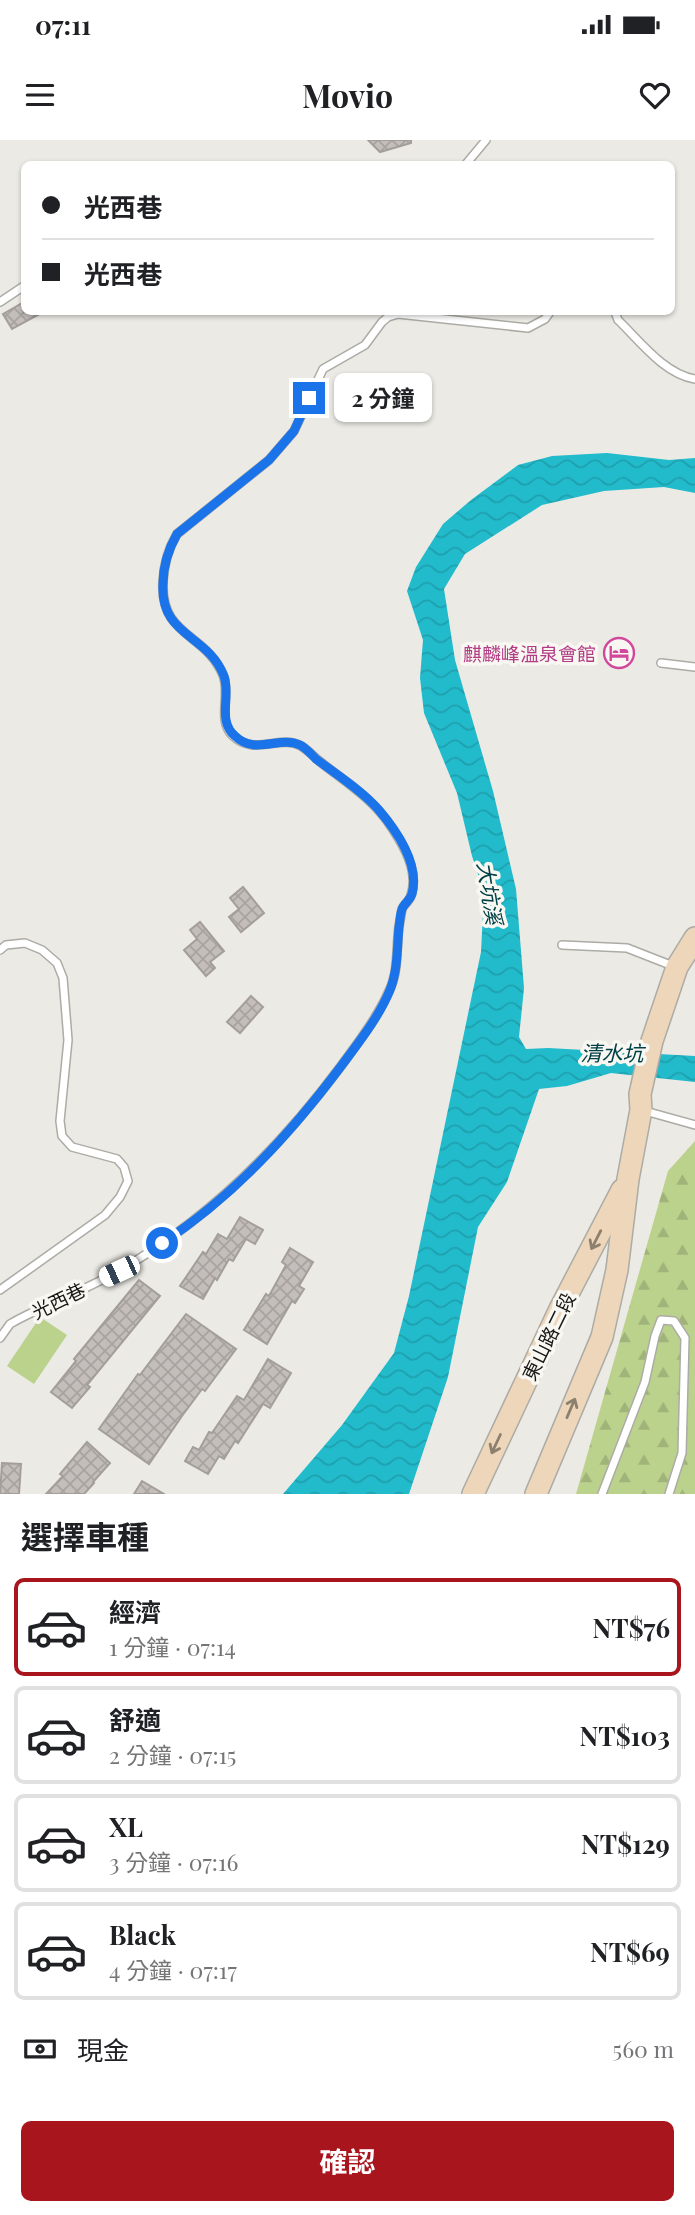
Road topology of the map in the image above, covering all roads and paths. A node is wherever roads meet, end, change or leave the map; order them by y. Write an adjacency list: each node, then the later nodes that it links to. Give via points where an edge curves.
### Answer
1 (486, 140): 2 (lane)
2 (468, 161)
3 (21, 288): 4 (lane)
4 (0, 302)
5 (395, 315): 20 (lane, 光西巷, via 365,345 323,369 294,431 269,460 177,534 163,572 163,604 174,625 200,644 223,676 226,726 232,735 245,744 300,744 376,807 407,852 413,893 403,907 390,991 315,1101 273,1150 224,1196 119,1271 10,1324)
6 (407, 315): 7 (lane, 光西巷, via 528,328)
7 (548, 315)
8 (616, 315): 9 (lane, via 670,368)
9 (695, 379)
10 (662, 663): 11 (lane)
11 (695, 667)
12 (695, 938): 15 (main road)
13 (562, 945): 15 (lane, via 627,948)
14 (0, 950): 19 (lane, 光西巷, via 25,943 57,963 63,978 68,1040 62,1136 72,1147 117,1159 128,1181 105,1215)
15 (677, 967): 16 (main road, 東山路二段, via 652,1041)
16 (641, 1102): 17 (lane); 18 (main road, 東山路二段)
17 (695, 1125)
18 (628, 1179): 21 (main road, 東山路二段, one-way to 21, via 560,1309); 22 (main road, 東山路二段, one-way to 18, via 602,1337 617,1270)
19 (0, 1290)
20 (0, 1338)
21 (473, 1494)
22 (536, 1494)
23 (602, 1494): 24 (lane, via 645,1382 661,1320 674,1321 685,1338 682,1453)
24 (669, 1494)

